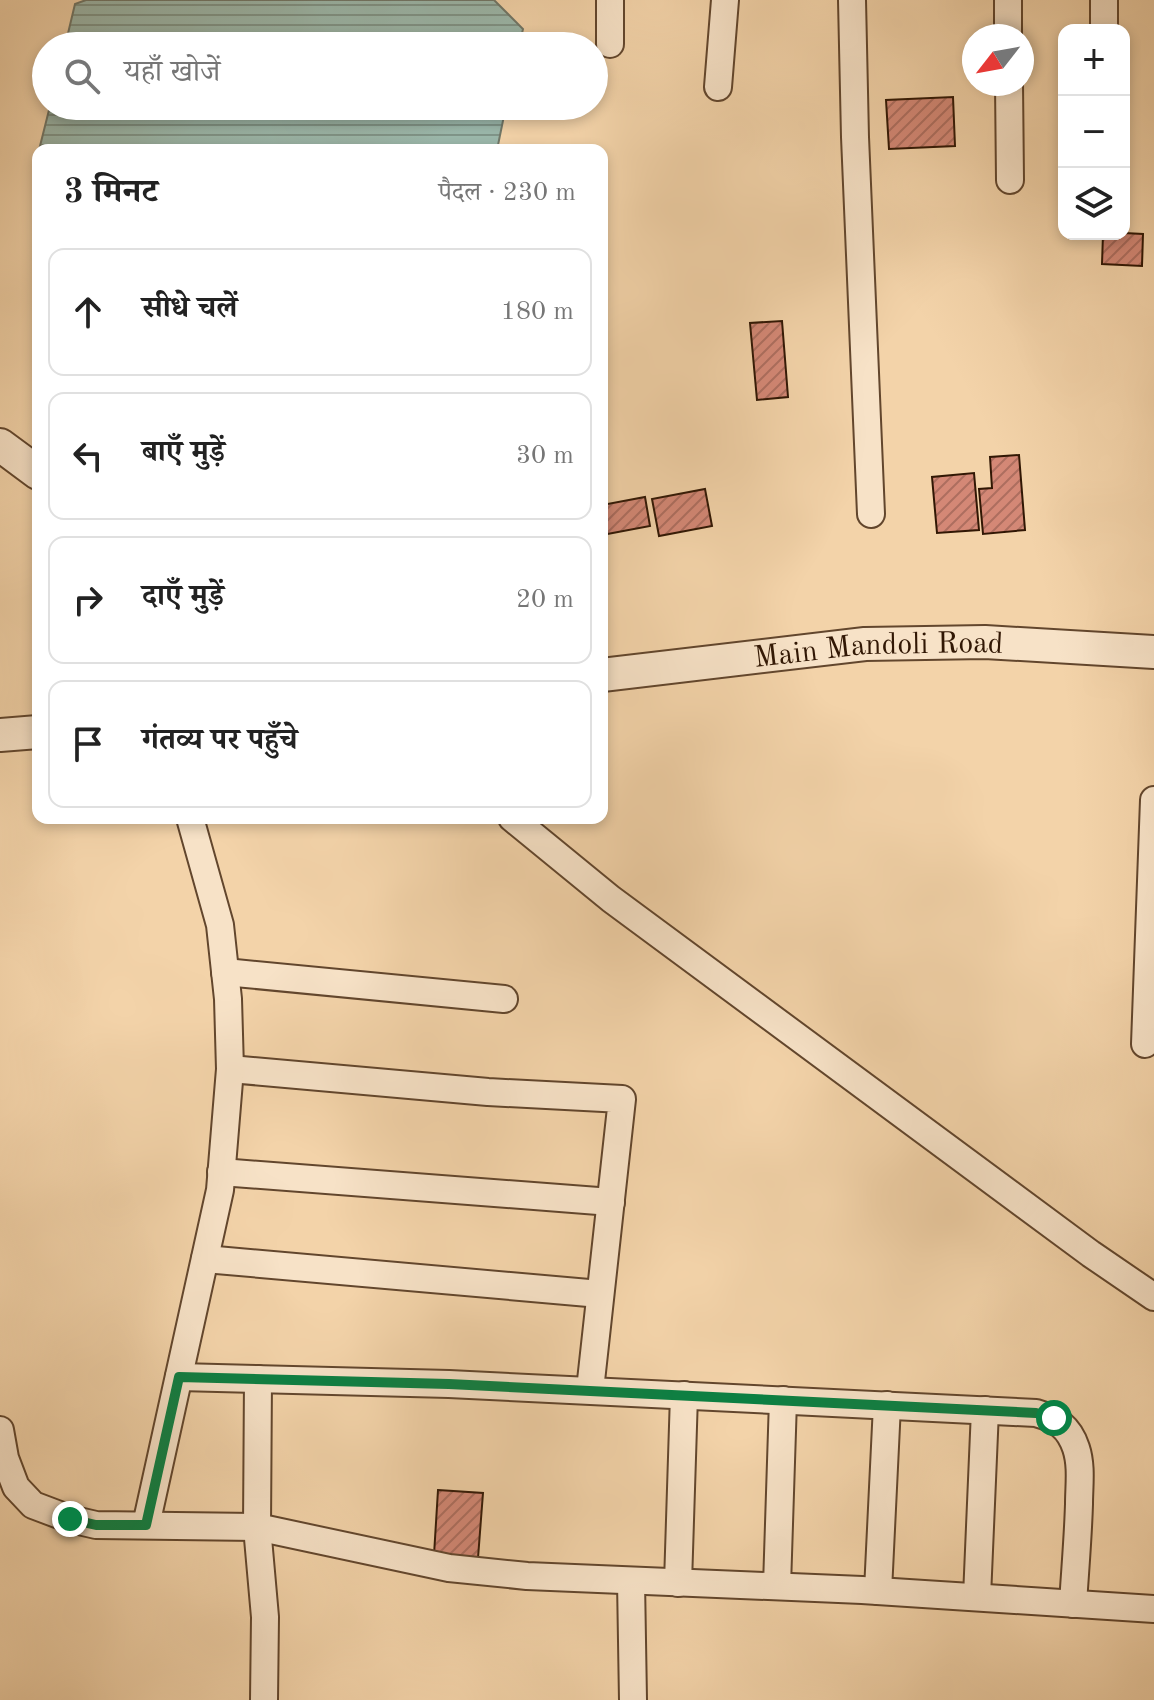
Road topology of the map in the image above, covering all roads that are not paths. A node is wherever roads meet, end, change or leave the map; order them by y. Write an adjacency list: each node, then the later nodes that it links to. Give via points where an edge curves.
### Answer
1 (610, 0): 8 (street)
2 (725, 0): 9 (street)
3 (852, 0): 14 (street)
4 (1008, 0): 6 (street)
5 (1104, 0): 7 (street)
6 (1008, 24)
7 (1104, 24)
8 (610, 44)
9 (718, 87)
10 (1009, 96): 11 (street)
11 (1010, 180)
12 (0, 445): 13 (street)
13 (32, 469)
14 (871, 514)
15 (1154, 652): 16 (street, Main Mandoli Road, via 985,642 865,644)
16 (608, 674)
17 (32, 732): 18 (street)
18 (0, 735)
19 (1154, 800): 24 (street)
20 (192, 824): 22 (street, via 220,925)
21 (519, 824): 30 (street, via 611,899)
22 (225, 972): 23 (street); 25 (street)
23 (504, 999)
24 (1145, 1044)
25 (230, 1069): 26 (street); 27 (street, via 622,1099)
26 (221, 1172): 27 (street); 28 (street)
27 (611, 1202): 29 (street)
28 (205, 1259): 29 (street); 31 (street)
29 (600, 1294): 33 (street)
30 (1152, 1294)
31 (179, 1377): 32 (street); 39 (street)
32 (258, 1379): 33 (street); 40 (street)
33 (590, 1390): 34 (street)
34 (684, 1395): 35 (street); 42 (street)
35 (783, 1400): 36 (street); 43 (street)
36 (887, 1405): 37 (street); 44 (street)
37 (985, 1410): 45 (street); 46 (street, via 1054,1418 1076,1447 1080,1464)
38 (0, 1430): 39 (street, via 16,1487 33,1505 96,1525)
39 (146, 1525): 40 (street)
40 (257, 1527): 41 (street, via 449,1568); 48 (street, via 265,1617)
41 (631, 1581): 42 (street); 49 (street)
42 (678, 1583): 43 (street)
43 (777, 1586): 44 (street)
44 (878, 1591): 45 (street)
45 (977, 1597): 46 (street)
46 (1073, 1604): 47 (street)
47 (1154, 1609)
48 (264, 1700)
49 (633, 1700)

